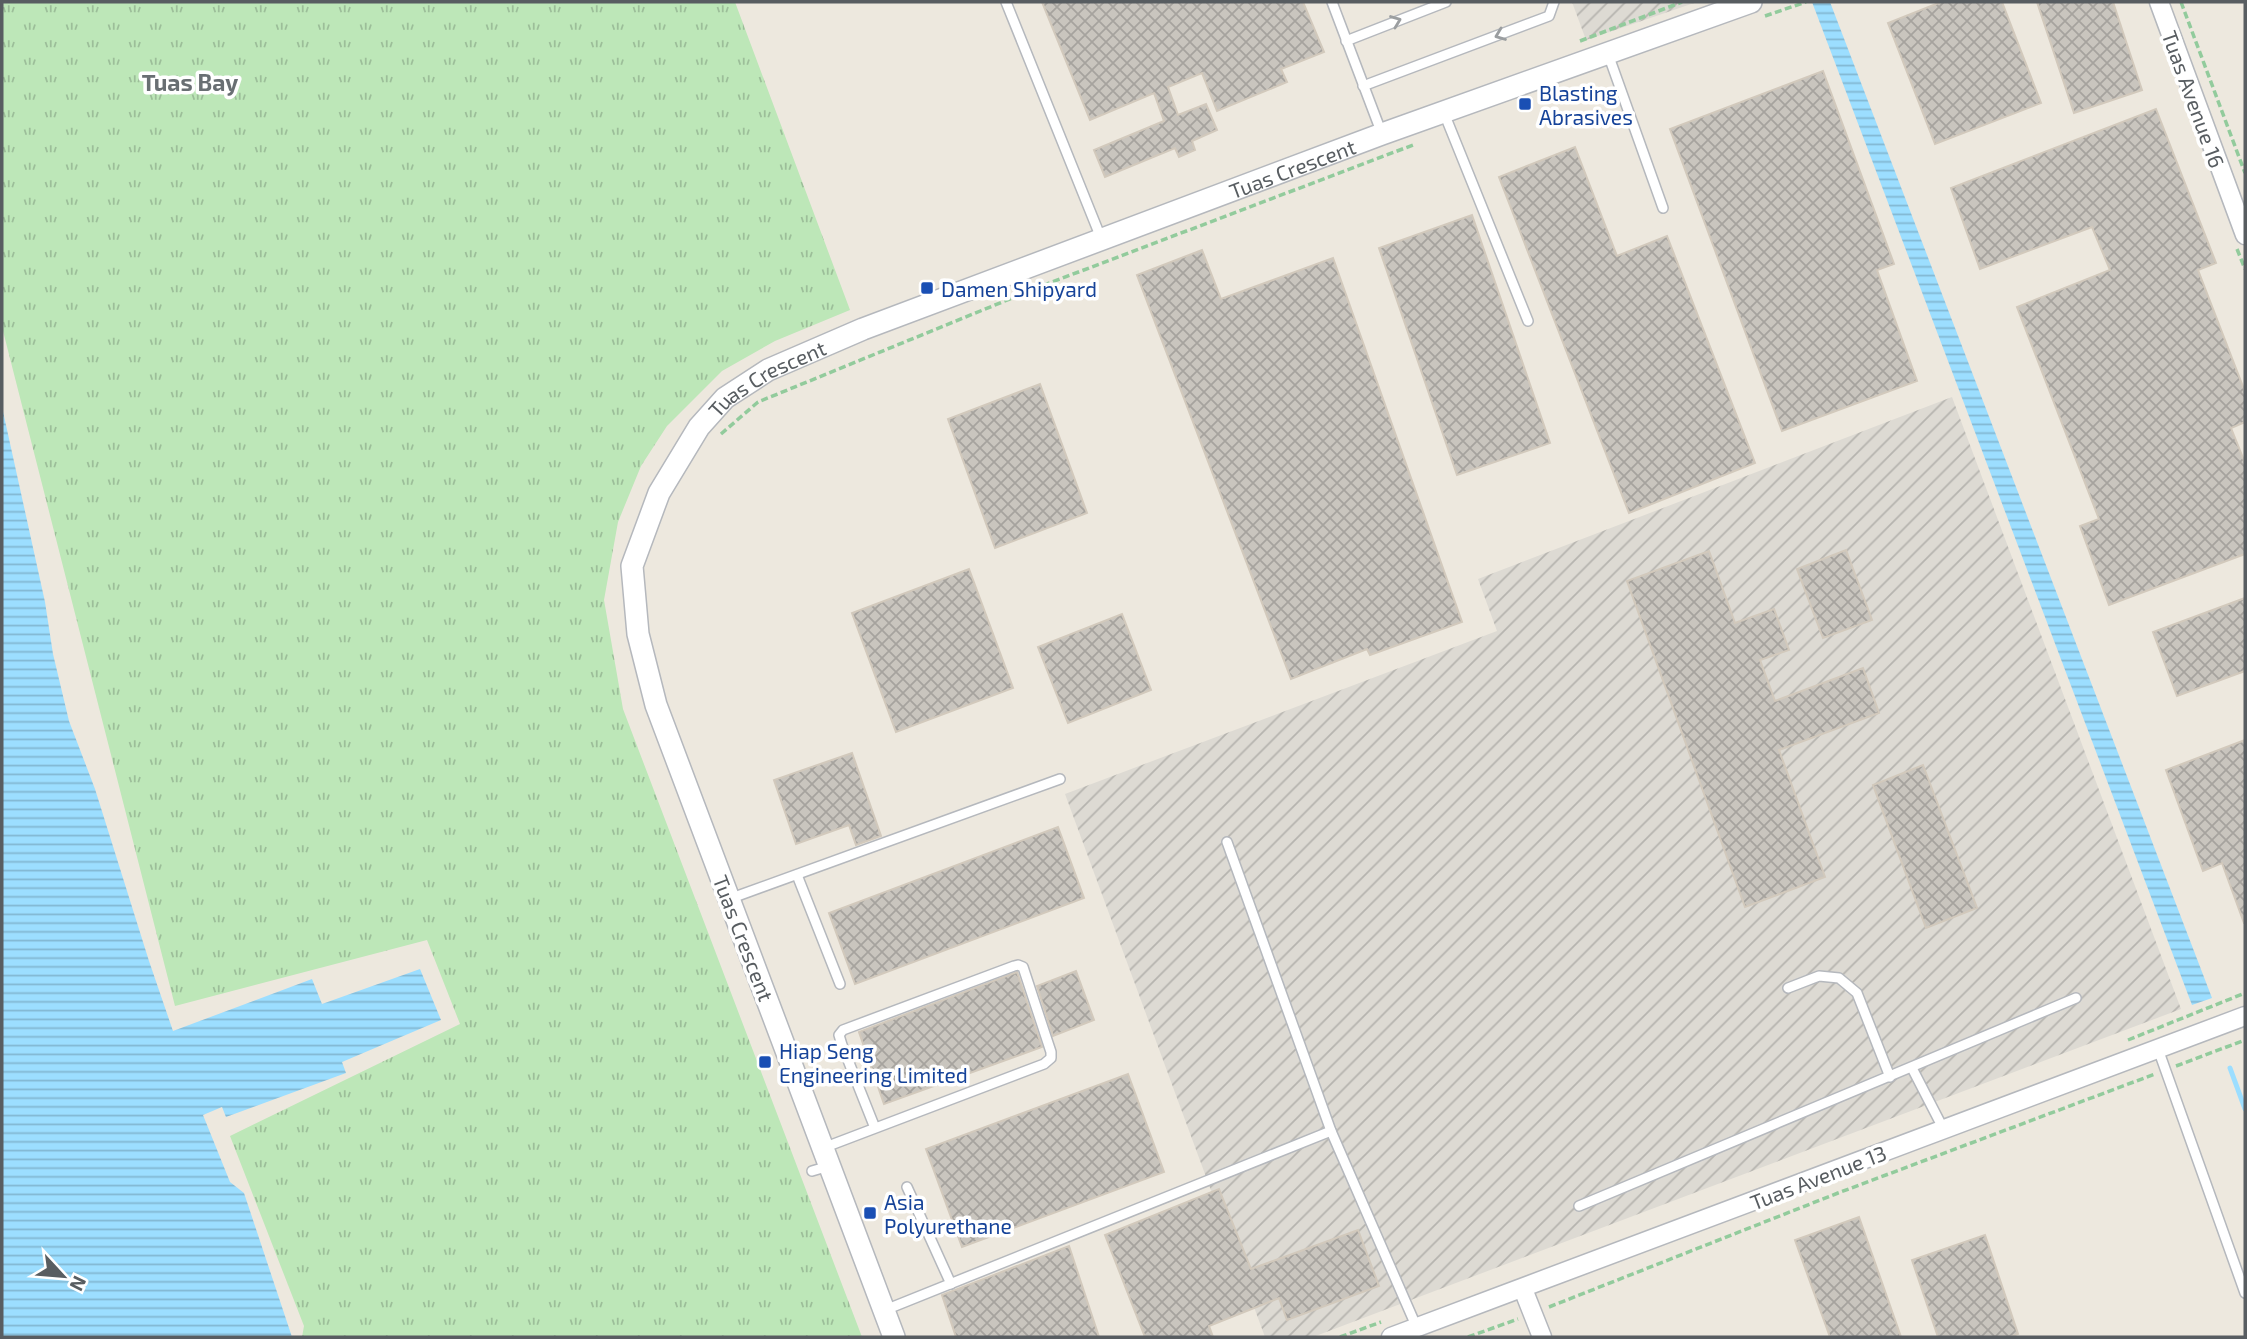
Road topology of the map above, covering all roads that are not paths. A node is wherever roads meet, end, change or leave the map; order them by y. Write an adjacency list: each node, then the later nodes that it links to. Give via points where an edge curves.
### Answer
1 (1006, 2): 14 (lane)
2 (1332, 2): 7 (lane)
3 (1446, 2): 7 (lane, one-way to 3)
4 (1554, 2): 9 (lane, one-way to 9, via 1549,16)
5 (2159, 2): 13 (street, Tuas Avenue 16)
6 (1753, 11): 8 (street, Tuas Crescent)
7 (1346, 41): 9 (lane)
8 (1608, 52): 10 (street, Tuas Crescent); 12 (lane)
9 (1363, 86): 11 (lane)
10 (1447, 121): 11 (street, Tuas Crescent); 15 (lane)
11 (1382, 134): 14 (street, Tuas Crescent)
12 (1663, 208)
13 (2245, 235)
14 (1102, 240): 19 (street, Tuas Crescent, via 863,329 768,370 725,398 699,427 659,493 632,566 638,635 656,705)
15 (1528, 321)
16 (1060, 779): 18 (lane)
17 (1227, 842): 28 (lane)
18 (797, 875): 19 (lane); 20 (lane)
19 (729, 900): 30 (street, Tuas Crescent)
20 (840, 984)
21 (1788, 988): 26 (lane, via 1819,975 1839,978 1857,993)
22 (2076, 998): 25 (lane)
23 (2245, 1016): 24 (street, Tuas Avenue 13)
24 (2158, 1049): 29 (street, Tuas Avenue 13); 35 (lane)
25 (1912, 1068): 26 (lane); 29 (lane)
26 (1890, 1076): 32 (lane)
27 (875, 1128): 27 (lane, via 1051,1058 1023,967 1014,966 843,1030 839,1035 842,1045); 30 (lane)
28 (1331, 1130): 33 (lane); 37 (lane)
29 (1944, 1130): 34 (street, Tuas Avenue 13)
30 (821, 1162): 36 (street, Tuas Crescent)
31 (906, 1187): 33 (lane)
32 (1579, 1206)
33 (951, 1284): 36 (lane)
34 (1523, 1289): 37 (street, Tuas Avenue 13); 40 (street)
35 (2245, 1293)
36 (884, 1311): 38 (street, Tuas Crescent)
37 (1417, 1328): 39 (street, Tuas Avenue 13)
38 (894, 1337)
39 (1391, 1337)
40 (1542, 1337)

